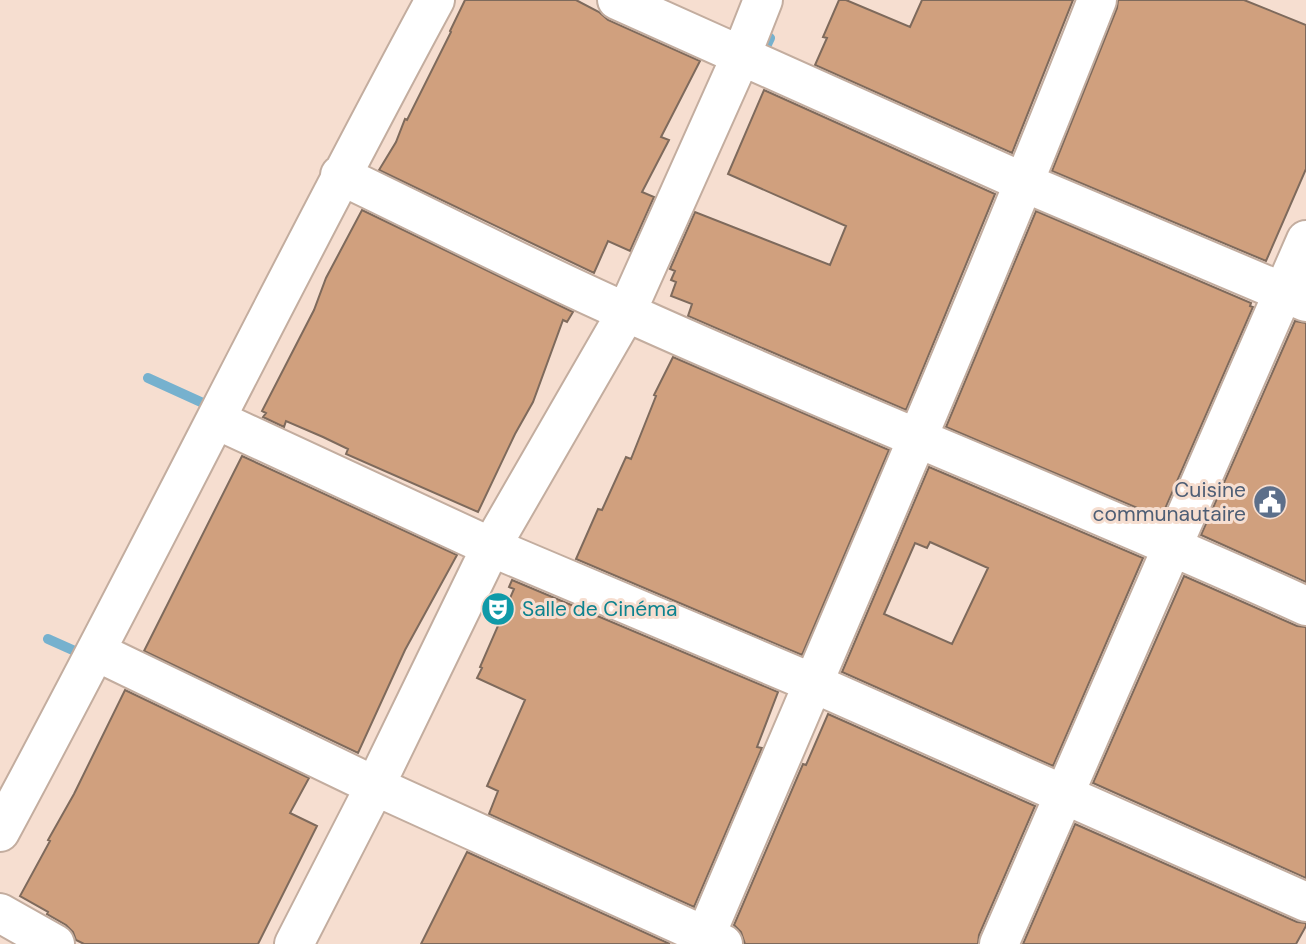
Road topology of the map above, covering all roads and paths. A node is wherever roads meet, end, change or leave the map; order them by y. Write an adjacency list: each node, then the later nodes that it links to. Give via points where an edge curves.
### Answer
1 (435, 0): 6 (street)
2 (617, 0): 5 (street)
3 (763, 0): 5 (street)
4 (1097, 0): 7 (street)
5 (741, 56): 7 (street); 10 (street)
6 (341, 175): 10 (street); 11 (street)
7 (1025, 183): 9 (street); 12 (street)
8 (1306, 240): 9 (street)
9 (1295, 297): 13 (street)
10 (626, 313): 12 (street); 14 (street)
11 (217, 420): 14 (street); 16 (street)
12 (919, 440): 13 (street); 17 (street)
13 (1174, 546): 15 (street); 19 (street)
14 (491, 547): 17 (street); 18 (street)
15 (1306, 606)
16 (97, 652): 18 (street); 20 (street)
17 (815, 684): 19 (street); 23 (street)
18 (375, 786): 23 (street); 25 (street)
19 (1064, 795): 21 (street); 26 (street)
20 (0, 832)
21 (1306, 902)
22 (0, 913): 24 (street)
23 (710, 941)
24 (55, 944)
25 (294, 944)
26 (999, 944)

